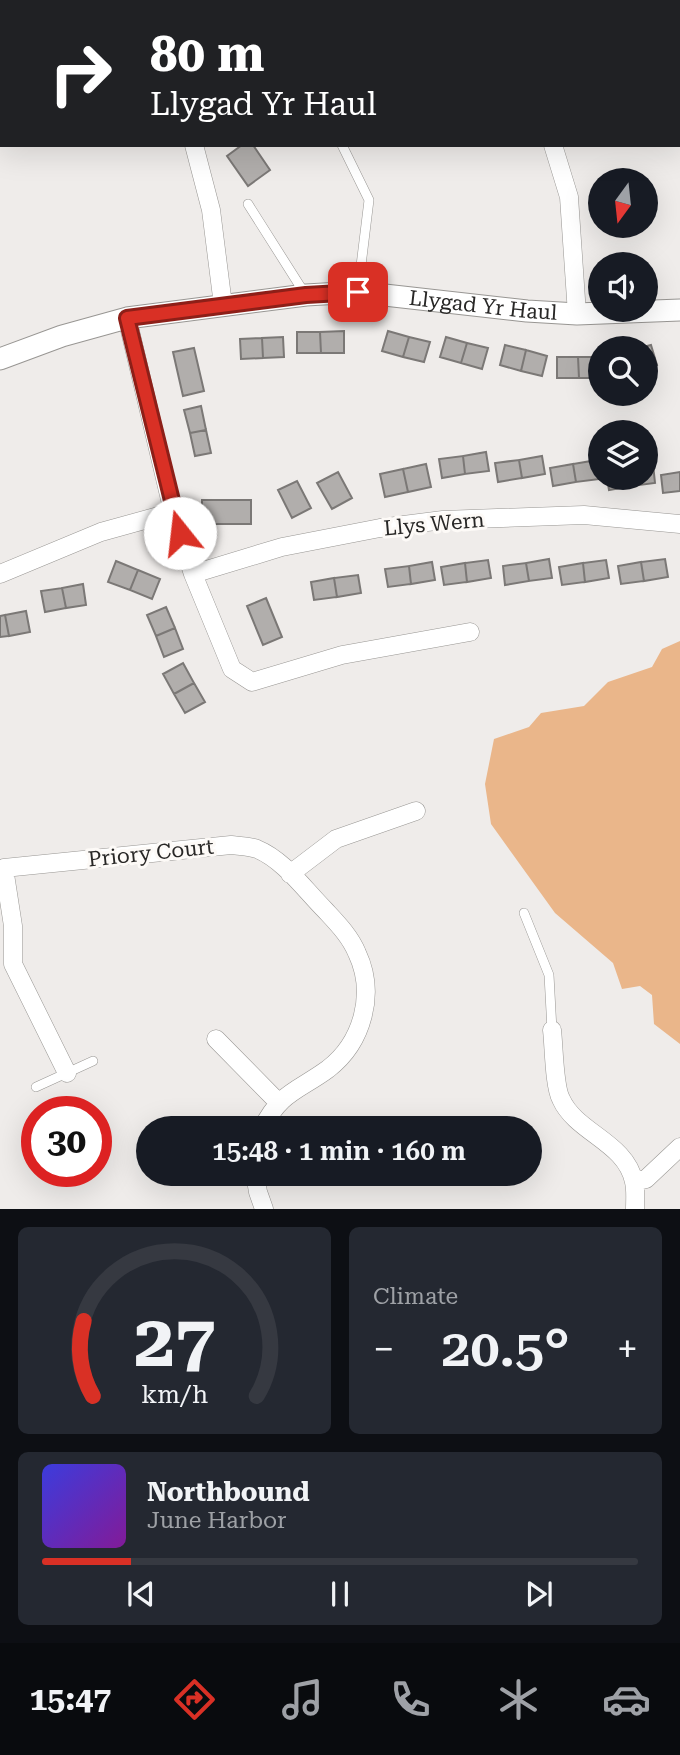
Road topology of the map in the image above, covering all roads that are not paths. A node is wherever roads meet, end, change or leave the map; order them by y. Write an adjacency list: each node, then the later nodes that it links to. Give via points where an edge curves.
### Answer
1 (195, 147): 7 (street, via 211,210)
2 (342, 147): 5 (lane, via 369,201)
3 (554, 147): 9 (street, via 569,197)
4 (248, 204): 6 (lane)
5 (358, 292): 6 (street, Llygad Yr Haul); 9 (street, Llygad Yr Haul)
6 (306, 295): 7 (street, Llygad Yr Haul)
7 (223, 305): 10 (street, Llygad Yr Haul)
8 (680, 310): 9 (street, Llygad Yr Haul)
9 (577, 314)
10 (127, 318): 11 (street, Llygad Yr Haul); 12 (street)
11 (0, 359)
12 (173, 512): 14 (street, via 102,533); 15 (street)
13 (680, 524): 15 (street, Llys Wern, via 584,515 443,520 282,547)
14 (0, 574)
15 (193, 574): 16 (street, via 232,669 252,682 342,655)
16 (470, 632)
17 (416, 811): 19 (street, via 336,839)
18 (2, 869): 19 (street, Priory Court, via 231,845 267,854); 24 (street, via 13,926 13,964)
19 (290, 874): 26 (street, Priory Court, via 350,940 363,968 366,1000 358,1032 339,1059)
20 (524, 913): 21 (lane, via 549,975)
21 (552, 1030): 29 (street, via 560,1098 572,1116 611,1146)
22 (216, 1039): 26 (street)
23 (93, 1061): 24 (lane)
24 (67, 1073): 25 (lane)
25 (36, 1087)
26 (278, 1102): 27 (street, Priory Court)
27 (270, 1116)
28 (680, 1147): 29 (street, via 646,1178)
29 (634, 1182): 32 (street)
30 (257, 1186): 31 (street)
31 (264, 1209)
32 (635, 1209)

